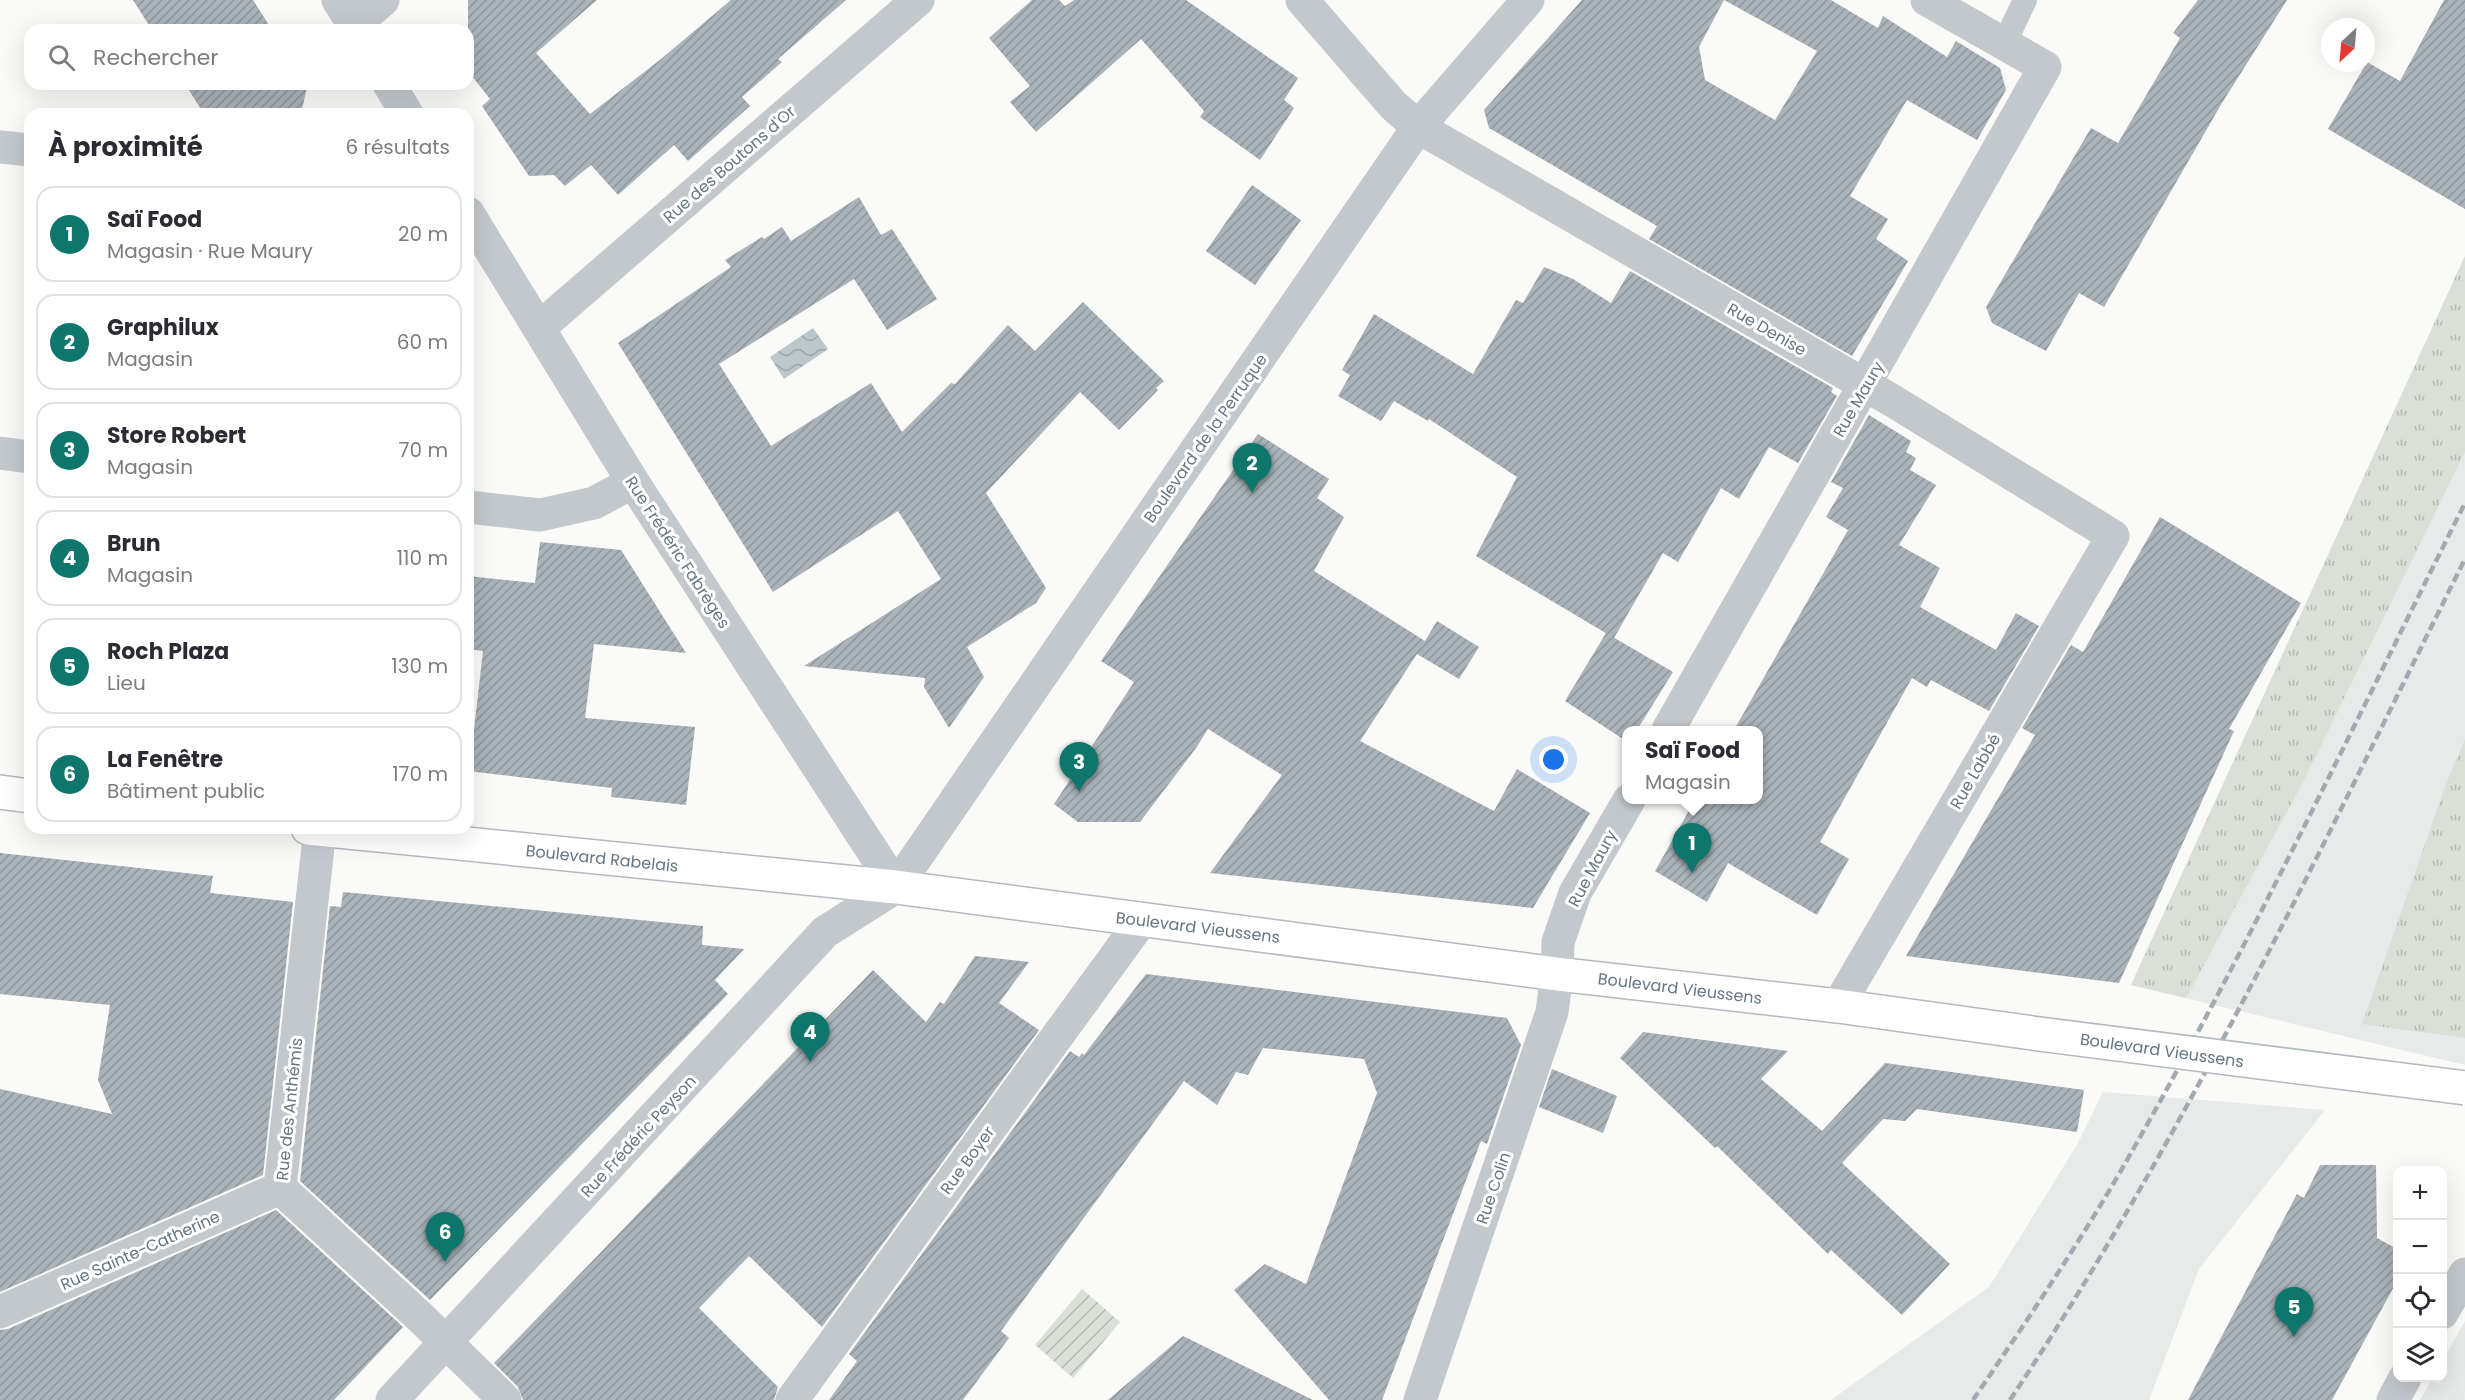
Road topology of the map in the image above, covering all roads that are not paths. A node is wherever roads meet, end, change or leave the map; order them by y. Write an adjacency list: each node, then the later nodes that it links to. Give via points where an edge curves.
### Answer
1 (383, 0): 7 (street)
2 (918, 0): 15 (street, Rue des Boutons d'Or)
3 (1302, 0): 11 (street, Rue Denise, via 1393,105)
4 (1528, 0): 11 (street, Boulevard de la Perruque)
5 (1927, 0): 8 (street)
6 (2025, 0): 8 (lane)
7 (350, 18)
8 (2004, 44): 16 (street, Rue Maury, via 2045,67)
9 (393, 90): 10 (street)
10 (403, 108)
11 (1418, 127): 16 (street, Rue Denise); 28 (street, Boulevard de la Perruque)
12 (0, 147): 13 (street)
13 (24, 149)
14 (474, 223): 15 (street, Rue Frédéric Fabrèges)
15 (538, 328): 19 (street, Rue Frédéric Fabrèges)
16 (1866, 386): 21 (street, Rue Denise); 22 (street, Rue Maury)
17 (0, 453): 18 (street)
18 (24, 456)
19 (633, 482): 20 (street, via 594,503 540,515); 28 (street, Rue Frédéric Fabrèges)
20 (474, 508)
21 (2113, 536): 31 (street, Rue Labbé)
22 (1670, 726)
23 (0, 792): 24 (main road)
24 (24, 795)
25 (1627, 804): 30 (street, Rue Maury, via 1575,893 1558,942)
26 (314, 834): 33 (street, Rue des Anthémis)
27 (364, 834): 28 (main road, Boulevard Rabelais)
28 (896, 887): 29 (main road, Boulevard Vieussens); 37 (street, Rue Frédéric Peyson, via 825,932)
29 (1142, 920): 30 (main road, Boulevard Vieussens); 41 (street, Rue Boyer)
30 (1557, 974): 31 (main road, Boulevard Vieussens); 42 (street, Rue Colin, via 1552,1012)
31 (1838, 1006): 32 (main road, Boulevard Vieussens, bridge)
32 (2465, 1088)
33 (280, 1188): 36 (street, Rue Sainte-Catherine); 37 (street, Rue des Anthémis)
34 (2465, 1274): 35 (street)
35 (2447, 1305)
36 (0, 1312)
37 (447, 1343): 39 (street, Rue Frédéric Peyson); 40 (street, Rue des Anthémis)
38 (2402, 1382): 43 (street)
39 (392, 1400)
40 (505, 1400)
41 (792, 1400)
42 (1420, 1400)
43 (2392, 1400)

